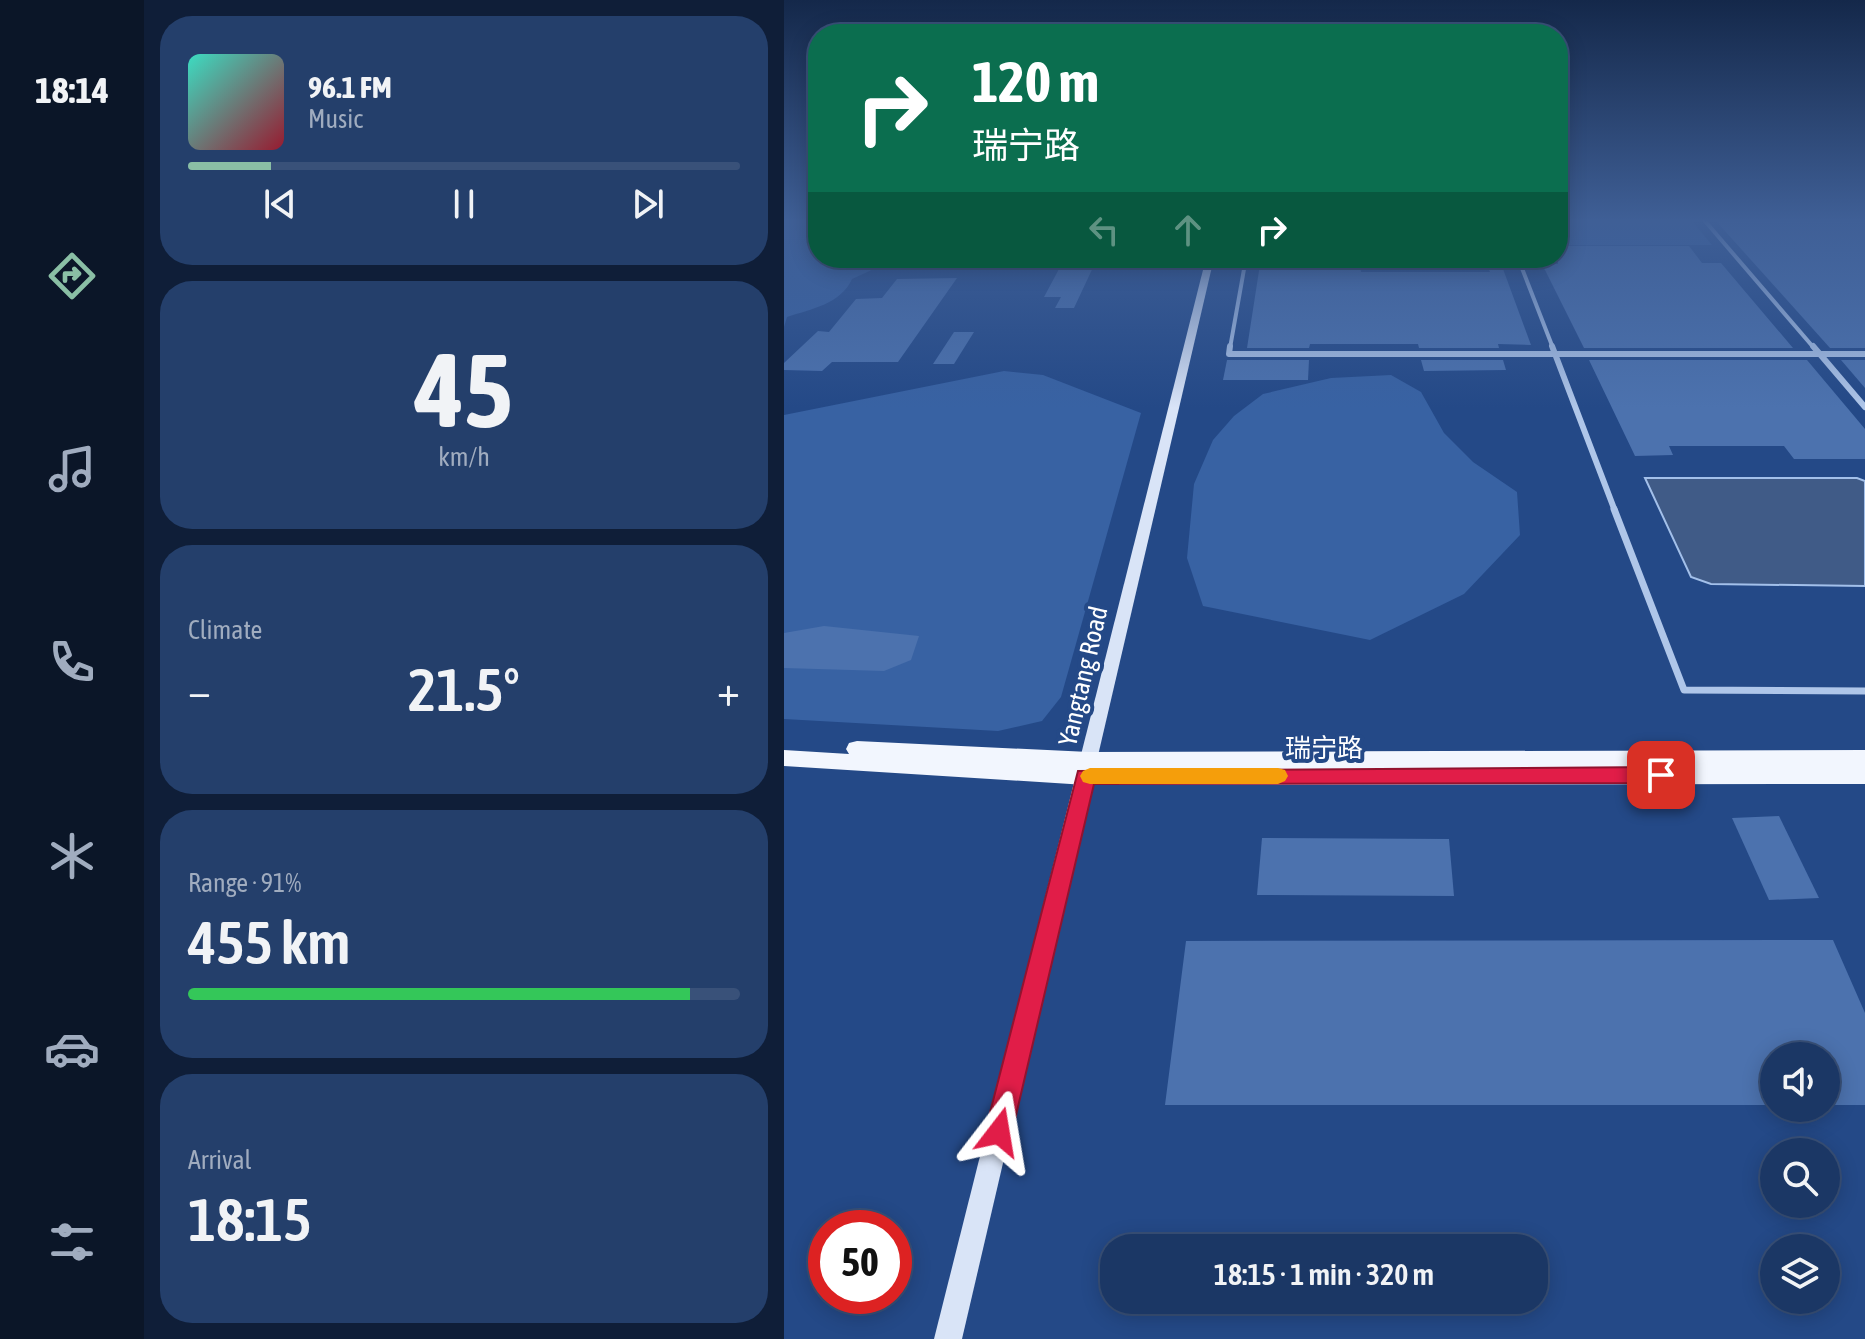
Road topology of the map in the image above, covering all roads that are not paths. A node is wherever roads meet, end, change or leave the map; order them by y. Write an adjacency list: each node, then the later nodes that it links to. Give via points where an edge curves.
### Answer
1 (1204, 283): 13 (main road, Yangtang Road)
2 (1241, 283): 5 (street, via 1229,354)
3 (1528, 283): 5 (street)
4 (1759, 283): 6 (street)
5 (1556, 354): 6 (street); 9 (street, via 1684,690)
6 (1819, 354): 7 (street); 8 (street)
7 (1865, 354)
8 (1865, 407)
9 (1865, 691)
10 (784, 745): 13 (main road, 瑞宁路)
11 (784, 758): 13 (main road, 瑞宁路)
12 (1865, 758): 13 (main road, 瑞宁路)
13 (1088, 768): 14 (main road, 瑞宁路); 15 (main road, Yangtang Road)
14 (1865, 775)
15 (948, 1339)

